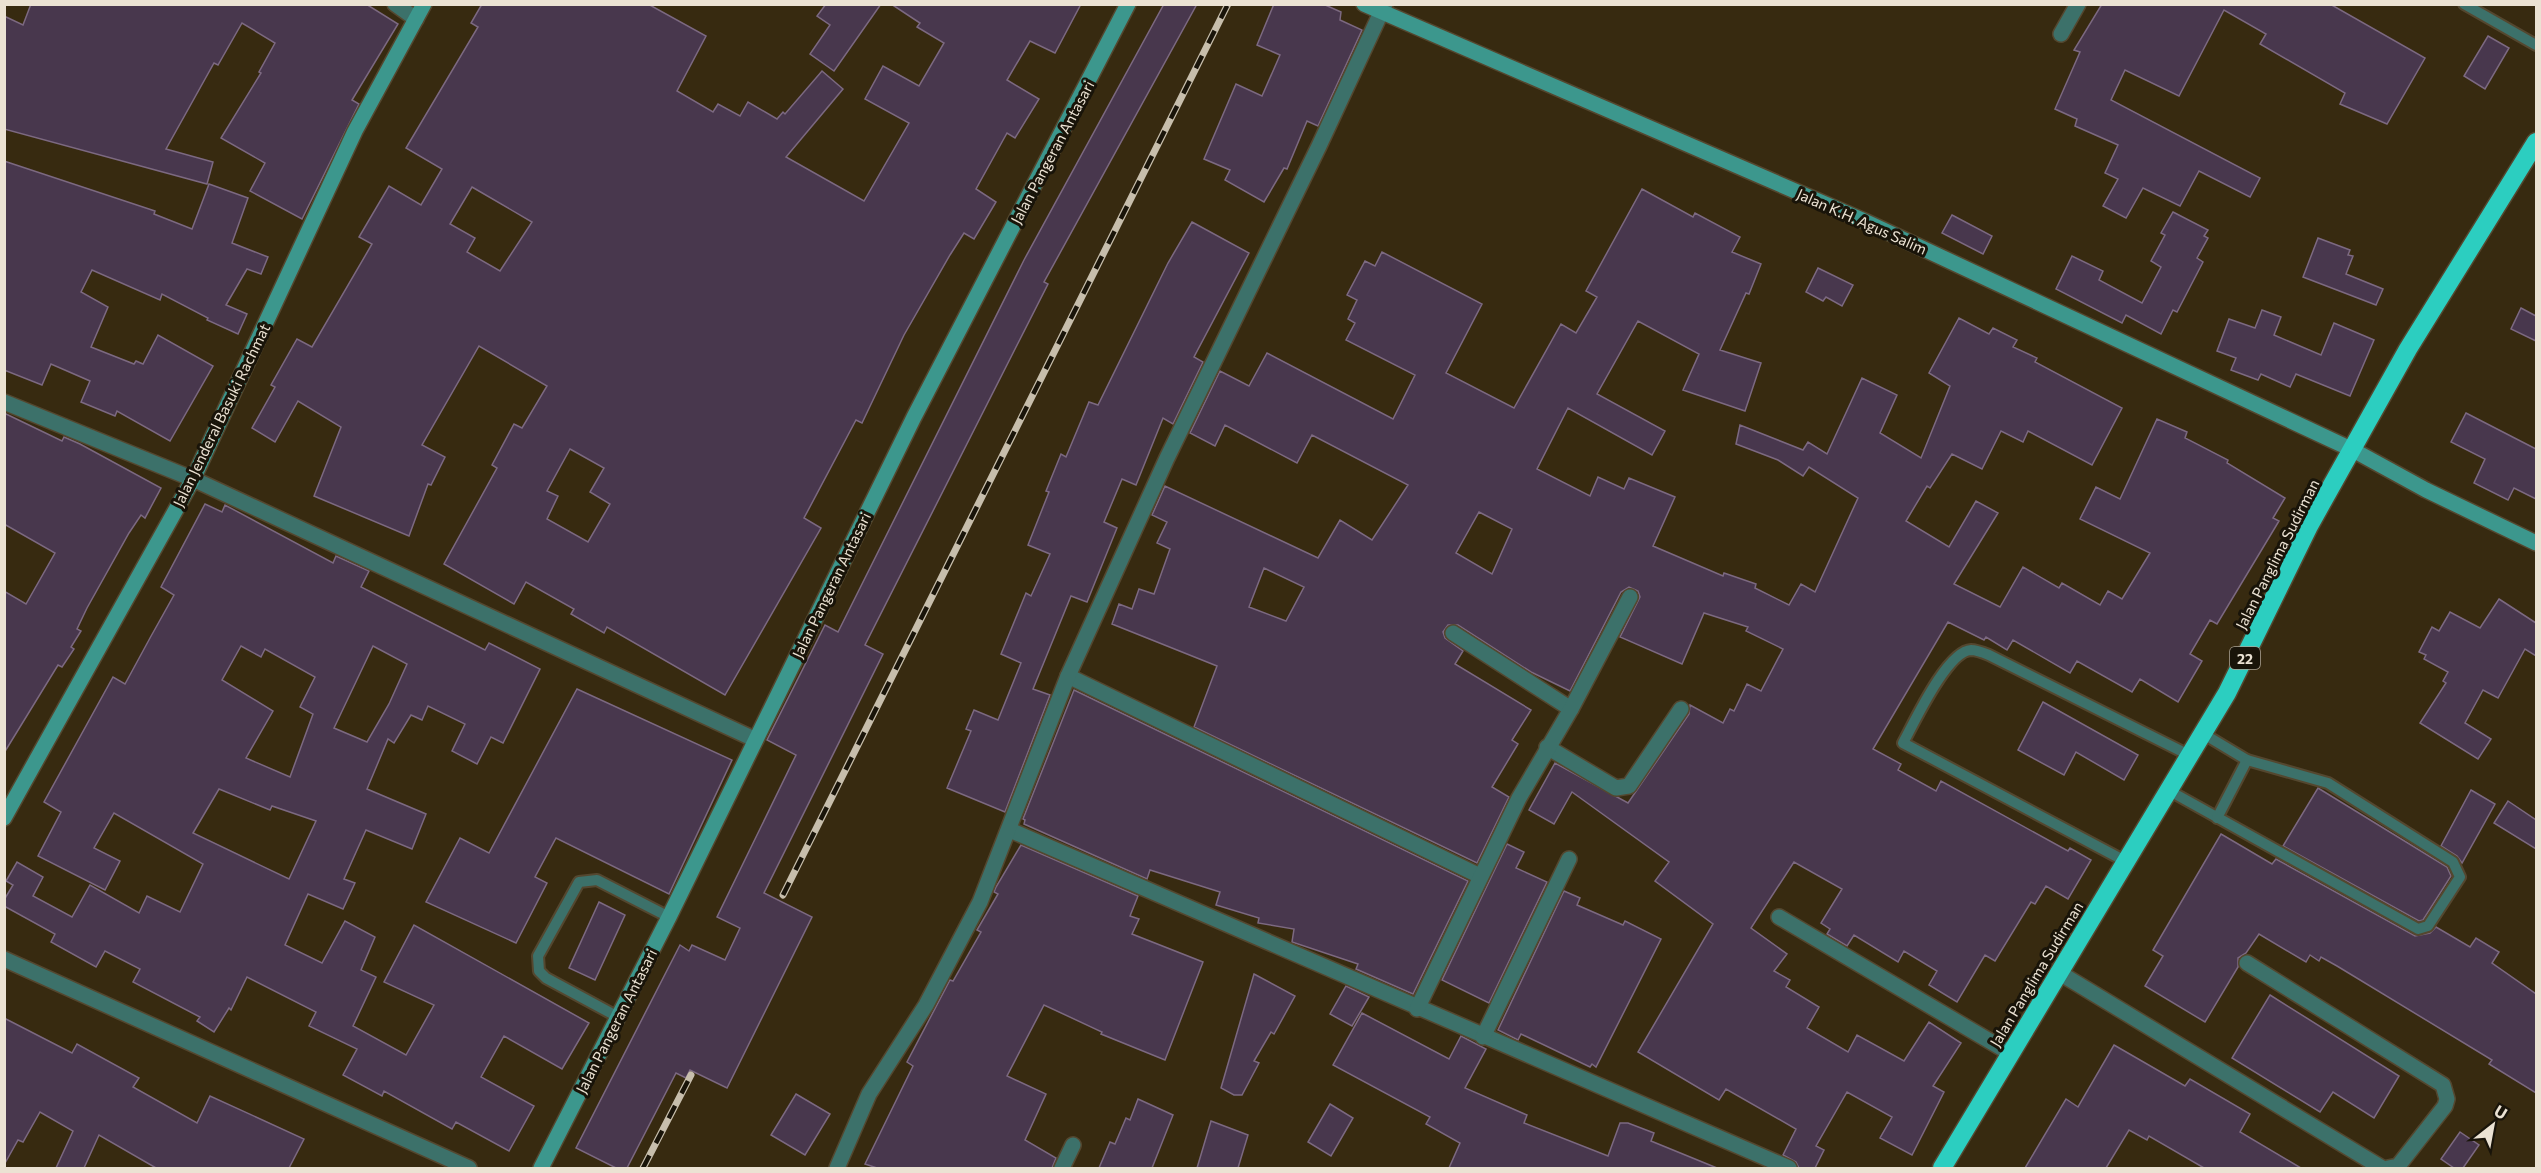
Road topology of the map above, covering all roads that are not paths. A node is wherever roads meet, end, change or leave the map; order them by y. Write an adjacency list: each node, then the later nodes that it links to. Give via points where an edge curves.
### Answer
1 (395, 4): 8 (street)
2 (424, 4): 8 (street, Jalan Jenderal Basuki Rachmat)
3 (1128, 4): 22 (street, Jalan Pangeran Antasari, via 914,417)
4 (1364, 4): 7 (street, Jalan K.H. Agus Salim)
5 (2078, 4): 9 (street)
6 (2464, 4): 10 (lane)
7 (1383, 9): 13 (street, Jalan K.H. Agus Salim, via 1862,220); 18 (street, via 1167,458)
8 (416, 19): 14 (street, Jalan Jenderal Basuki Rachmat, via 355,130)
9 (2061, 34)
10 (2536, 45)
11 (2536, 142): 13 (highway, Jalan Panglima Sudirman / 22, via 2408,349)
12 (4, 402): 14 (street)
13 (2353, 450): 15 (street, Jalan K.H. Agus Salim); 21 (highway, Jalan Panglima Sudirman / 22, via 2309,526 2228,693)
14 (193, 479): 22 (street); 27 (street, Jalan Jenderal Basuki Rachmat)
15 (2536, 543)
16 (1630, 597): 19 (street)
17 (1453, 633): 19 (street)
18 (1068, 676): 29 (street); 32 (street)
19 (1571, 709): 23 (street)
20 (1681, 709): 23 (street, via 1624,788 1616,788)
21 (2202, 733): 24 (highway, Jalan Panglima Sudirman / 22); 25 (lane)
22 (754, 739): 33 (street, Jalan Pangeran Antasari)
23 (1547, 747): 32 (street)
24 (2189, 755): 26 (highway, Jalan Panglima Sudirman / 22); 31 (lane, via 1989,654 1963,652 1947,666 1903,743)
25 (2247, 760): 28 (lane); 28 (lane, via 2328,783 2453,862 2460,877 2428,926 2418,929)
26 (2168, 790): 28 (lane); 31 (highway, Jalan Panglima Sudirman / 22)
27 (4, 818)
28 (2217, 818)
29 (1010, 830): 38 (street); 45 (street, via 980,902 926,1005 869,1094)
30 (1569, 859): 40 (street)
31 (2125, 861): 37 (highway, Jalan Panglima Sudirman / 22)
32 (1480, 876): 38 (street)
33 (669, 916): 39 (street, Jalan Pangeran Antasari); 39 (lane, via 597,880 587,879 579,882 538,956 539,971 546,978)
34 (1779, 917): 41 (street)
35 (4, 959): 43 (street)
36 (2247, 963): 50 (street, via 2443,1085 2445,1106 2398,1166)
37 (2058, 972): 41 (highway, Jalan Panglima Sudirman / 22); 49 (street)
38 (1417, 1009): 40 (street)
39 (618, 1017): 44 (street, Jalan Pangeran Antasari)
40 (1483, 1037): 47 (street)
41 (2010, 1053): 48 (highway, Jalan Panglima Sudirman / 22)
42 (1073, 1145): 46 (street)
43 (469, 1168)
44 (541, 1168)
45 (837, 1168)
46 (1062, 1168)
47 (1789, 1168)
48 (1942, 1168)
49 (2382, 1168)
50 (2388, 1168)

